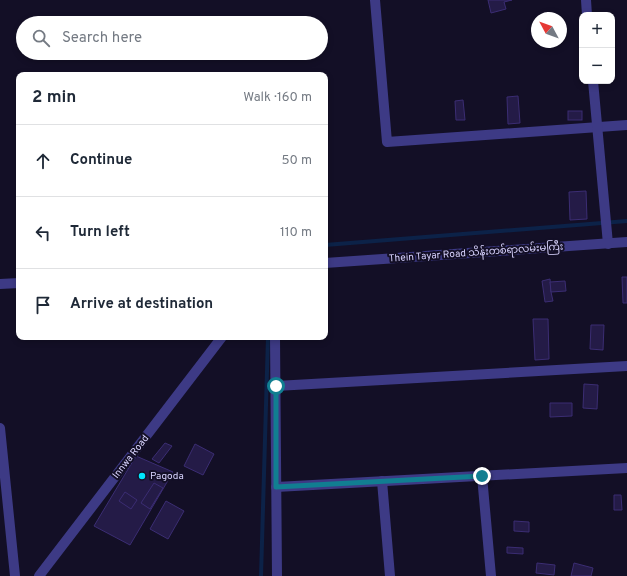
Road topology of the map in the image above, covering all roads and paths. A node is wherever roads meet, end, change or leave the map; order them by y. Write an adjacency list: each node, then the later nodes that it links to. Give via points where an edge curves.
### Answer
1 (375, 0): 6 (street, via 387,142)
2 (586, 0): 3 (street)
3 (587, 12)
4 (593, 84): 6 (street)
5 (627, 125): 6 (street)
6 (598, 127): 8 (street)
7 (627, 242): 8 (street, Thein Tayar Road သိန်းတစ်ရာလမ်းမကြီး)
8 (608, 244): 9 (street, Thein Tayar Road သိန်းတစ်ရာလမ်းမကြီး)
9 (328, 263)
10 (16, 283): 11 (street)
11 (0, 284)
12 (220, 340): 22 (street, Innwa Road)
13 (275, 340): 15 (street)
14 (627, 366): 15 (street)
15 (276, 386): 20 (street)
16 (0, 428): 21 (street)
17 (627, 468): 18 (street)
18 (482, 476): 19 (street); 25 (street)
19 (382, 481): 20 (street); 24 (street)
20 (276, 487): 23 (street)
21 (15, 576)
22 (39, 576)
23 (277, 576)
24 (390, 576)
25 (491, 576)

